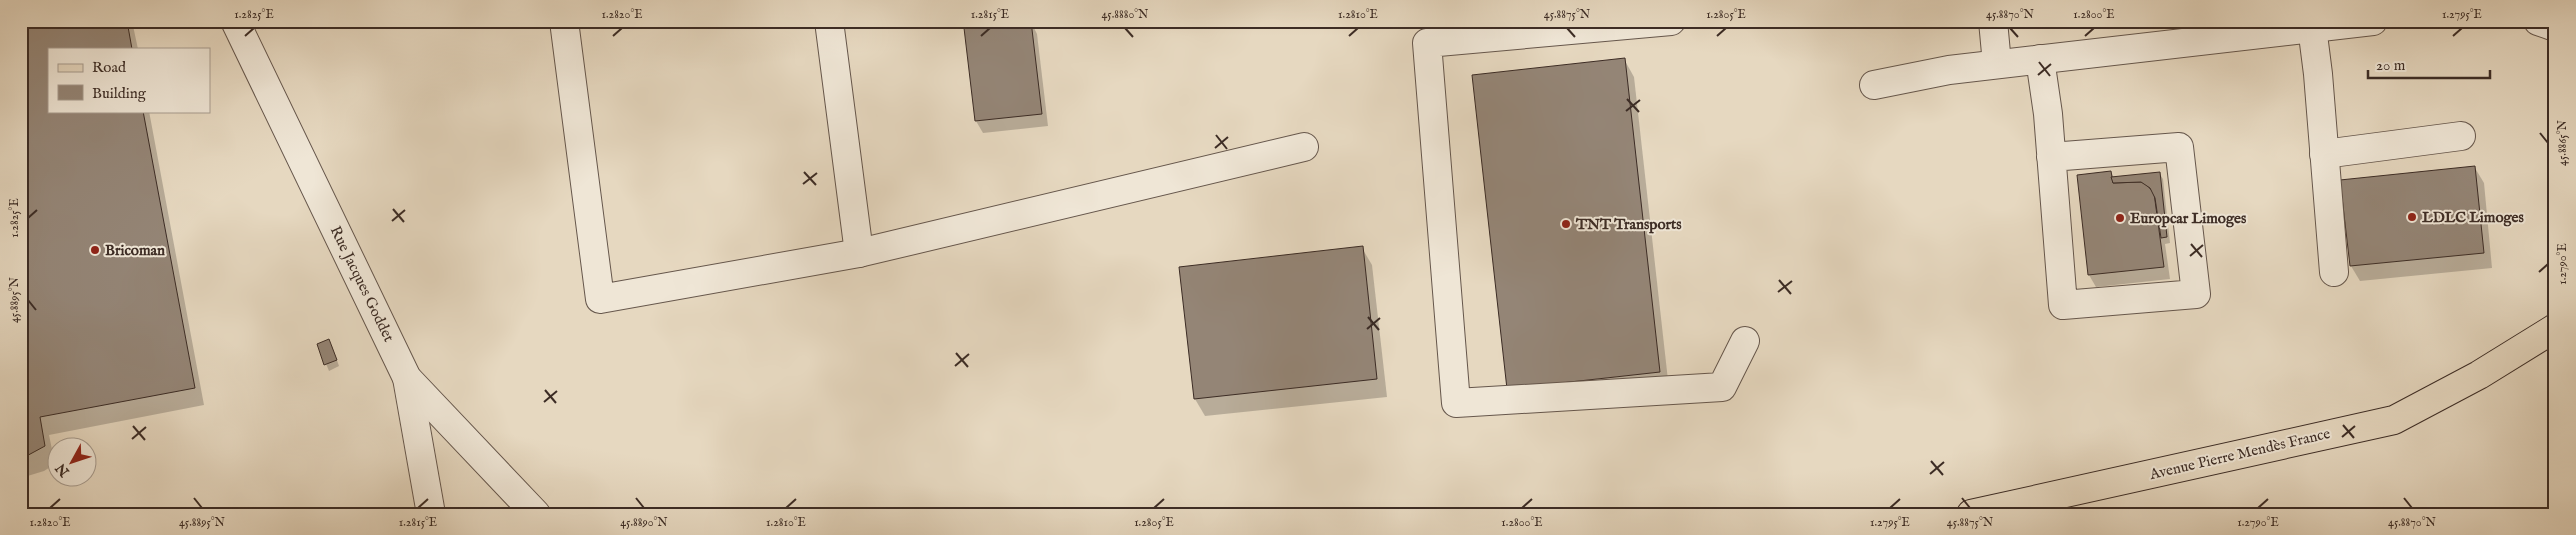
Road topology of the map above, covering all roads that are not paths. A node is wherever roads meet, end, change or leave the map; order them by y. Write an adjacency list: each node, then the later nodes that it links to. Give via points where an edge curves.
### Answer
1 (235, 21): 21 (street, Rue Jacques Goddet)
2 (564, 21): 17 (street, via 600,299)
3 (829, 21): 17 (street)
4 (1671, 21): 20 (street, via 1427,43 1456,403 1722,388)
5 (1993, 21): 11 (street)
6 (2372, 21): 8 (street)
7 (2538, 21): 9 (street)
8 (2312, 27): 10 (street); 15 (street)
9 (2555, 27)
10 (2040, 59): 11 (street); 16 (street)
11 (1997, 64): 12 (street)
12 (1874, 85)
13 (2461, 136): 15 (street)
14 (1304, 147): 17 (street)
15 (2324, 154): 18 (street)
16 (2051, 157): 16 (street, via 2063,305 2196,294 2180,147)
17 (859, 253)
18 (2334, 272)
19 (2553, 327): 24 (main road, Avenue Pierre Mendès France, via 2479,375 2394,420)
20 (1745, 341)
21 (407, 378): 22 (street); 23 (street, Rue Jacques Goddet)
22 (431, 514)
23 (536, 514)
24 (1971, 514)

